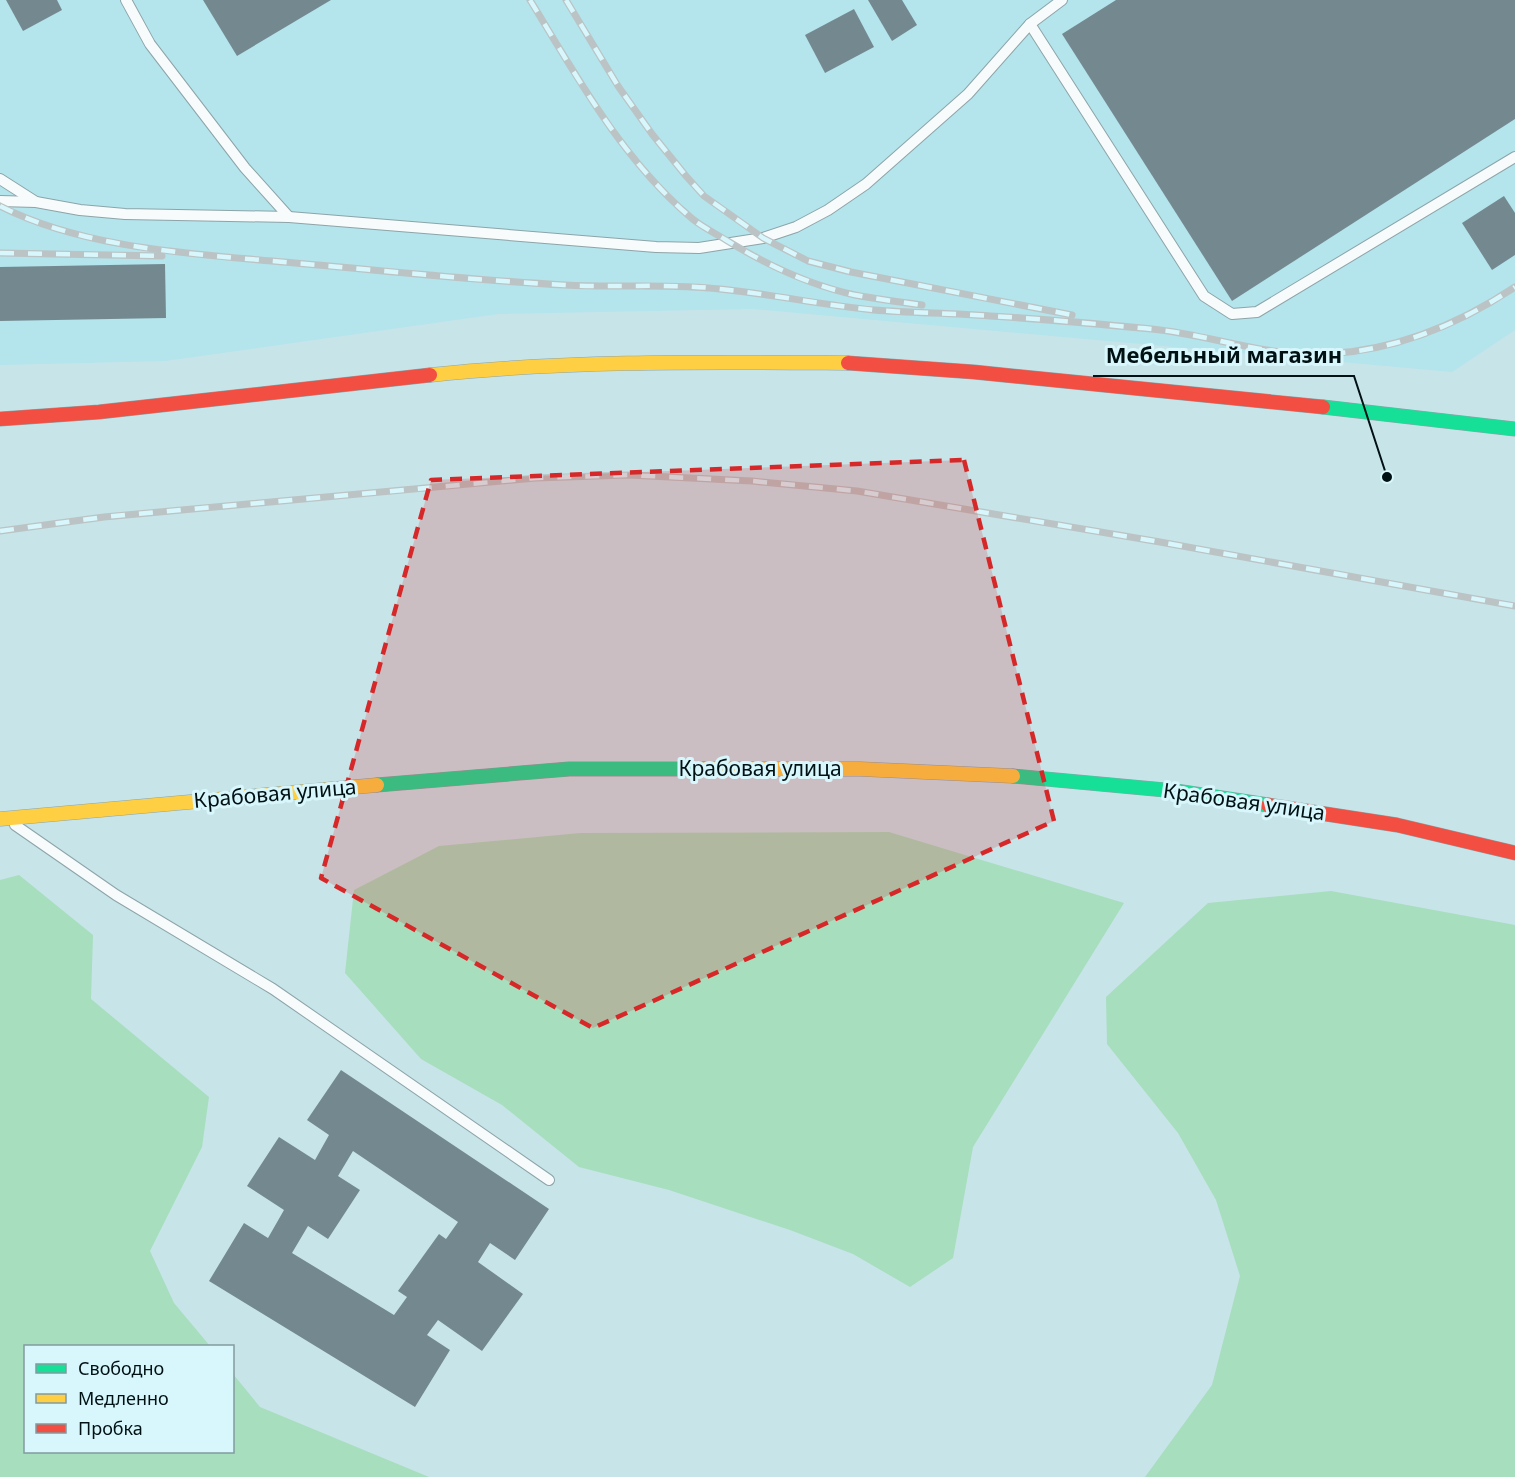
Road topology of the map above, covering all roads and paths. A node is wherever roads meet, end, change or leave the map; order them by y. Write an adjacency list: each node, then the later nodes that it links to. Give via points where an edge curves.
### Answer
1 (126, 0): 8 (lane, via 150,44 245,168)
2 (1062, 0): 3 (lane)
3 (1030, 24): 4 (lane, via 1204,296 1232,314 1257,312); 8 (lane, via 968,94 866,184 796,227 763,238 699,248 656,248)
4 (1515, 158)
5 (0, 178): 7 (lane)
6 (0, 201): 7 (lane)
7 (36, 202): 8 (lane, via 125,214)
8 (289, 217)
9 (0, 419): 10 (street, via 111,411 486,369 587,363 746,362 860,363 974,372)
10 (1515, 429)
11 (2, 819): 12 (street, Крабовая улица, via 569,769 860,769 1035,777 1176,791 1397,825); 13 (lane, via 116,896 273,988)
12 (1515, 853)
13 (549, 1180)

